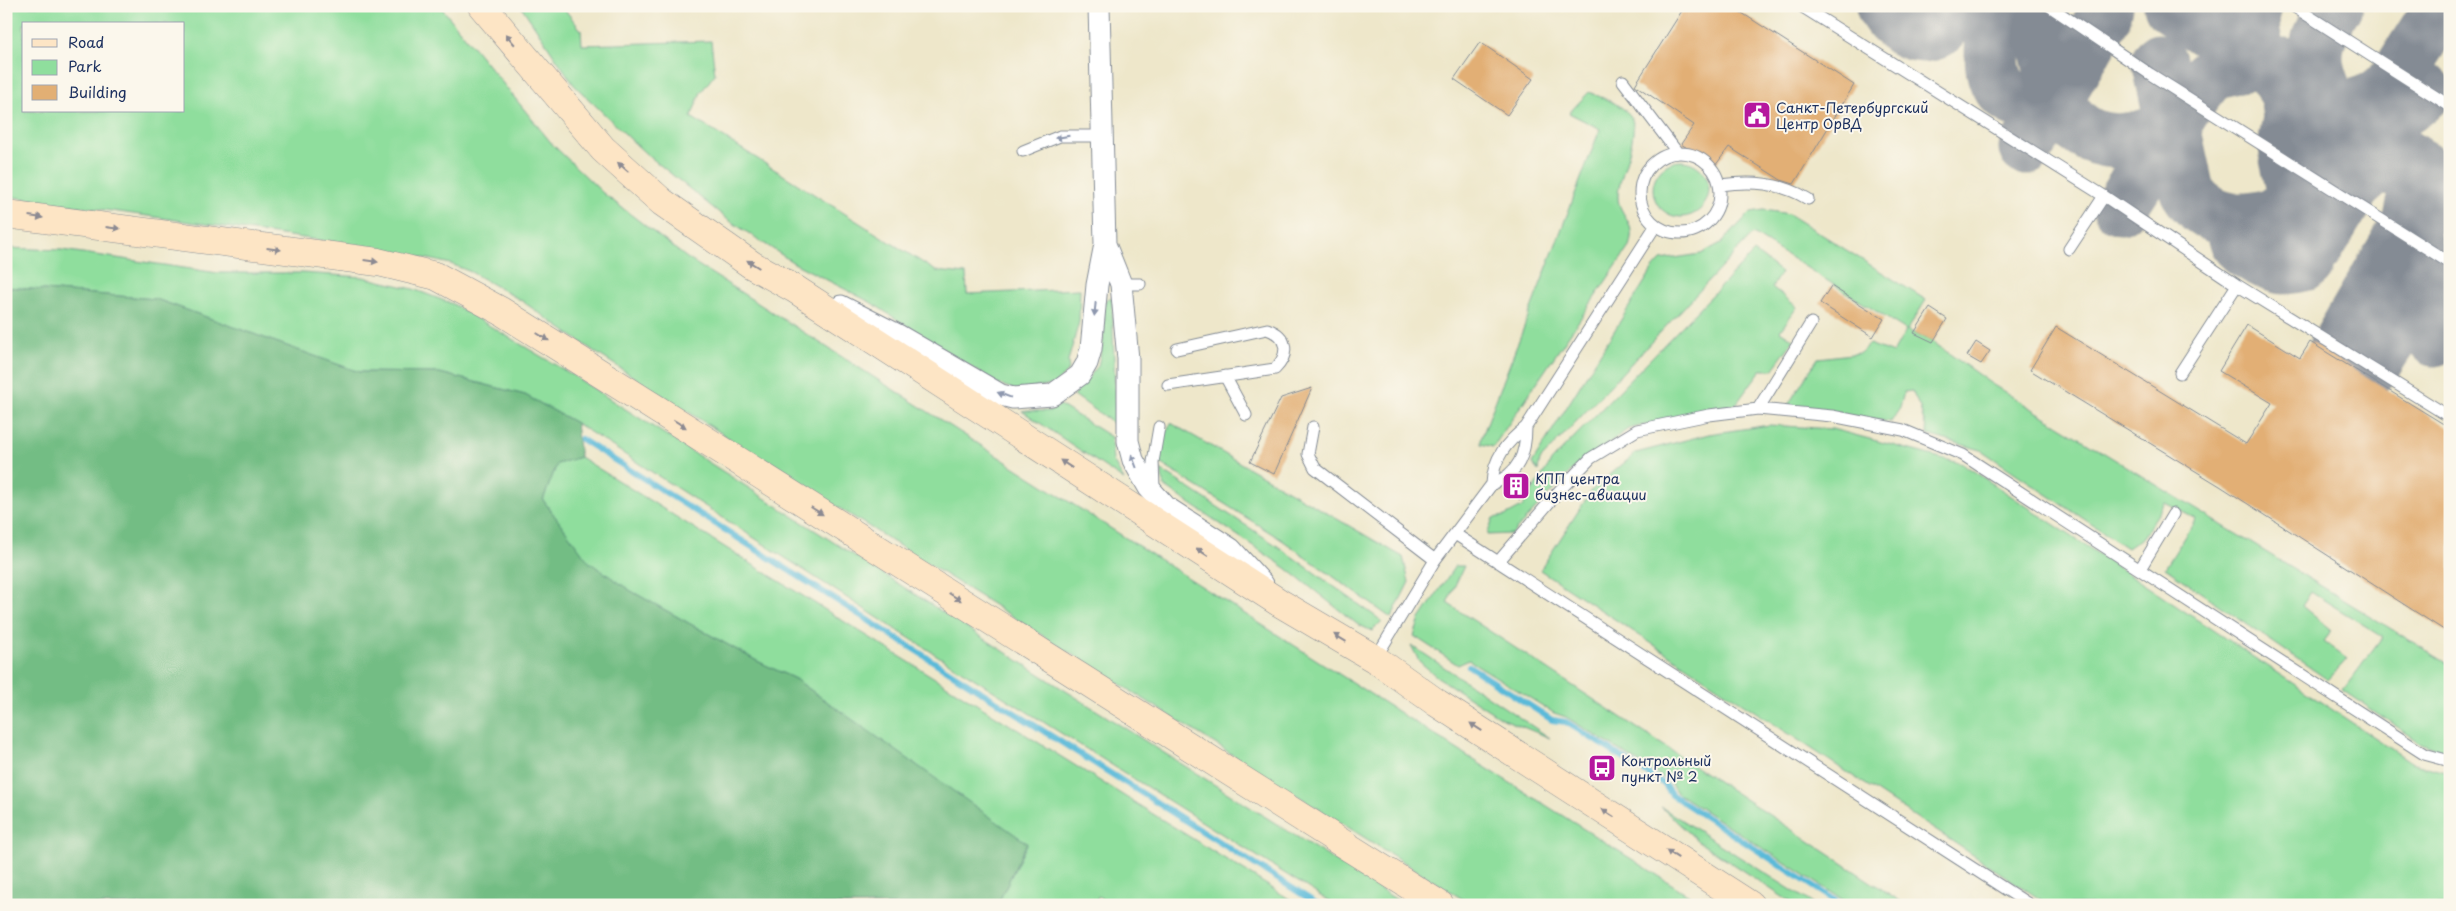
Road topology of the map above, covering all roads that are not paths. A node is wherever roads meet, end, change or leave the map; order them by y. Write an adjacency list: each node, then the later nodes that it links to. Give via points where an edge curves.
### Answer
1 (482, 6): 22 (main road, one-way to 1, via 752,265 662,202 602,149)
2 (1098, 6): 8 (street)
3 (1801, 6): 12 (lane)
4 (2049, 6): 18 (lane, via 2150,74)
5 (2293, 6): 7 (lane)
6 (1623, 81): 10 (lane)
7 (2450, 106)
8 (1103, 136): 9 (lane, one-way to 9, via 1060,136); 16 (street)
9 (1023, 151)
10 (1677, 152): 11 (lane, via 1696,155 1712,167); 15 (lane, via 1658,158 1644,172 1639,191 1643,210)
11 (1720, 184): 13 (lane, via 1757,182 1794,190); 15 (lane, via 1719,204 1710,221 1693,231 1674,233)
12 (2104, 196): 17 (lane); 21 (lane)
13 (1808, 199)
14 (6, 214): 45 (main road, one-way to 45, via 378,262 436,276 501,311)
15 (1656, 225): 33 (lane)
16 (1105, 244): 19 (street); 20 (street)
17 (2069, 249)
18 (2450, 263)
19 (1130, 284): 20 (lane); 35 (street, one-way to 19, via 1132,460 1128,440)
20 (1097, 285): 22 (street, one-way to 22, via 1091,349 1080,375 1052,395 1023,398 1001,395 843,306)
21 (2237, 285): 25 (lane); 30 (lane)
22 (795, 289): 41 (main road, one-way to 22)
23 (1812, 323): 28 (lane)
24 (1177, 350): 26 (lane, via 1267,329 1276,332 1283,341 1284,360 1275,368)
25 (2180, 373)
26 (1225, 376): 27 (lane); 29 (lane)
27 (1168, 385)
28 (1758, 409): 39 (lane, via 1637,430 1591,458); 40 (lane, via 1832,416 1903,430 1954,451)
29 (1246, 415)
30 (2450, 417)
31 (1159, 427): 35 (lane, via 1153,462)
32 (1313, 427): 38 (lane, via 1308,454 1315,468)
33 (1526, 427): 34 (lane, via 1510,440 1492,468); 34 (lane, via 1526,447 1517,465 1505,479)
34 (1492, 484): 37 (lane)
35 (1154, 495): 41 (street, via 1166,507 1231,550)
36 (2174, 514): 40 (lane)
37 (1455, 534): 38 (lane); 39 (lane)
38 (1435, 560): 42 (lane)
39 (1498, 562): 48 (lane)
40 (2140, 569): 43 (lane, via 2424,754)
41 (1280, 603): 42 (main road, one-way to 41)
42 (1375, 659): 44 (main road, one-way to 42)
43 (2450, 761)
44 (1695, 869): 46 (main road); 47 (main road)
45 (1440, 905)
46 (1737, 905)
47 (1750, 905)
48 (2030, 905)

